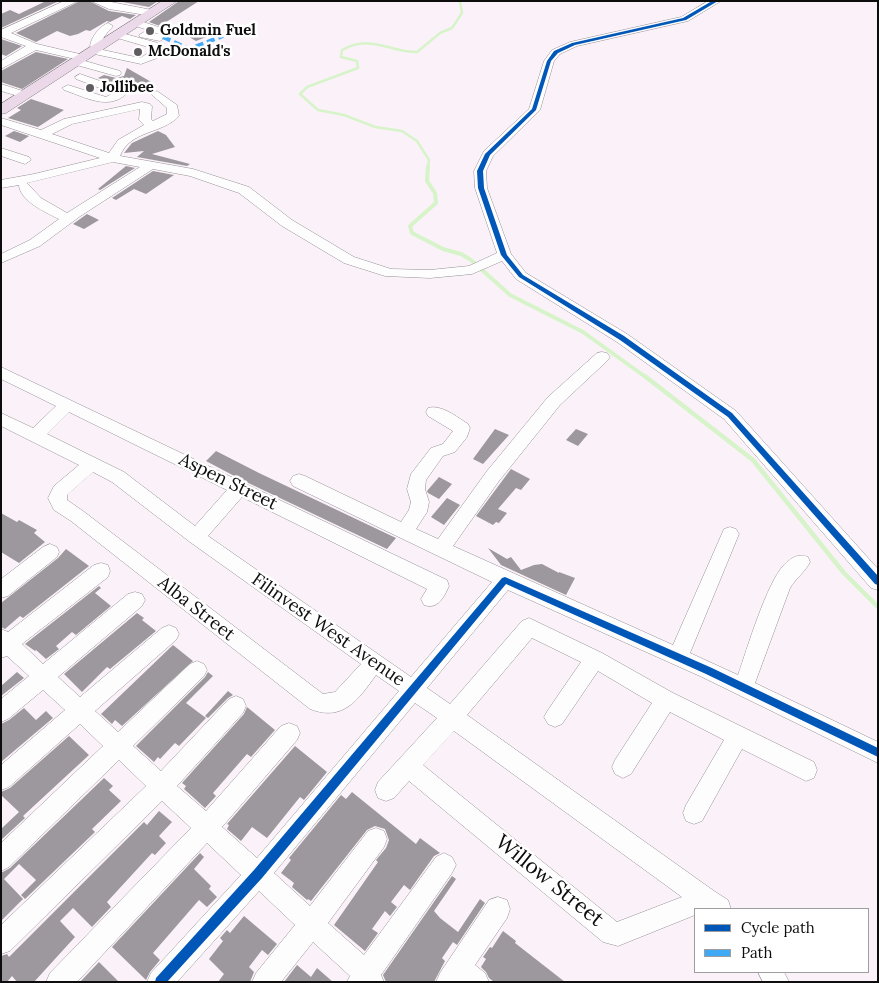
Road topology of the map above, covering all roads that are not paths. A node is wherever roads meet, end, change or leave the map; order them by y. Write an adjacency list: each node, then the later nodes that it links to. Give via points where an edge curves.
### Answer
1 (73, 1): 8 (street, via 10,25)
2 (96, 1): 5 (street)
3 (170, 1): 5 (main road)
4 (716, 1): 29 (street, via 684,19 574,44 556,52 549,61 534,110 488,154 480,171 481,188)
5 (152, 13): 7 (main road)
6 (108, 26): 10 (street)
7 (127, 29): 10 (main road); 10 (street, via 162,49 141,61)
8 (2, 34): 9 (street)
9 (34, 46): 10 (street); 11 (street)
10 (88, 55): 12 (street); 17 (main road)
11 (1, 66)
12 (116, 73)
13 (80, 78): 15 (street, via 122,92 107,100)
14 (1, 88): 17 (street)
15 (68, 88)
16 (157, 94): 20 (street, via 174,107 173,116)
17 (24, 95): 18 (main road)
18 (1, 110)
19 (1, 121): 21 (street)
20 (152, 127): 21 (street, via 145,120 146,106 140,105 70,121 50,128); 23 (street, via 119,145)
21 (43, 135): 23 (street)
22 (1, 152): 24 (street)
23 (113, 158): 25 (street); 26 (street)
24 (25, 160)
25 (151, 165): 28 (street); 29 (street, via 193,173 244,190 287,223 349,260 390,274 472,270)
26 (1, 184)
27 (24, 186): 28 (street, via 38,200)
28 (68, 219): 30 (street, via 35,242)
29 (500, 257): 48 (street, via 521,276 622,338 730,416)
30 (1, 259)
31 (602, 357): 43 (street, via 554,401 488,482)
32 (1, 372): 33 (street, Aspen Street)
33 (68, 404): 36 (street); 39 (street, Aspen Street)
34 (434, 412): 40 (street, via 462,428 461,433 449,448 438,452 417,479 418,512)
35 (1, 419): 36 (street, Filinvest West Avenue)
36 (35, 436): 37 (street, Filinvest West Avenue)
37 (92, 464): 42 (street, Filinvest West Avenue, via 118,477); 56 (street, Alba Street, via 60,491 57,498 60,505 317,702 325,706 344,698)
38 (299, 481): 40 (street)
39 (240, 488): 42 (street); 50 (street, Aspen Street, via 440,586)
40 (404, 532): 43 (street)
41 (730, 534): 54 (street)
42 (196, 537): 56 (street, Filinvest West Avenue)
43 (440, 550): 47 (street)
44 (50, 552): 49 (street)
45 (801, 562): 59 (street, via 781,586)
46 (101, 571): 53 (street)
47 (506, 580): 54 (street); 60 (street)
48 (878, 582)
49 (1, 590)
50 (431, 599)
51 (135, 600): 58 (street)
52 (169, 634): 63 (street)
53 (3, 644): 58 (street)
54 (678, 657): 59 (street)
55 (595, 659): 61 (street); 65 (street, via 529,627); 66 (street)
56 (374, 663): 60 (street, Filinvest West Avenue)
57 (197, 670): 69 (street)
58 (44, 677): 63 (street); 64 (street)
59 (743, 688): 70 (street)
60 (412, 689): 65 (street, Filinvest West Avenue); 82 (street)
61 (666, 700): 68 (street); 72 (street)
62 (236, 706): 75 (street)
63 (80, 710): 69 (street); 74 (street)
64 (1, 712)
65 (452, 717): 71 (street); 83 (street, Filinvest West Avenue)
66 (555, 717)
67 (290, 733): 78 (street)
68 (738, 736): 73 (street); 77 (street)
69 (118, 746): 75 (street); 80 (street)
70 (878, 753)
71 (408, 766): 76 (street); 86 (street, Willow Street, via 612,933 618,934)
72 (623, 767)
73 (806, 770)
74 (1, 779)
75 (162, 786): 78 (street); 88 (street)
76 (386, 790)
77 (694, 813)
78 (207, 827): 82 (street); 91 (street)
79 (376, 839): 87 (street)
80 (1, 859)
81 (444, 865): 90 (street)
82 (258, 874): 87 (street); 92 (street)
83 (712, 904): 84 (street, Willow Street)
84 (699, 908)
85 (498, 909): 89 (street)
86 (694, 910)
87 (312, 924): 90 (street); 93 (street)
88 (1, 942)
89 (461, 977)
90 (365, 979)
91 (59, 982)
92 (160, 982)
93 (265, 982)

